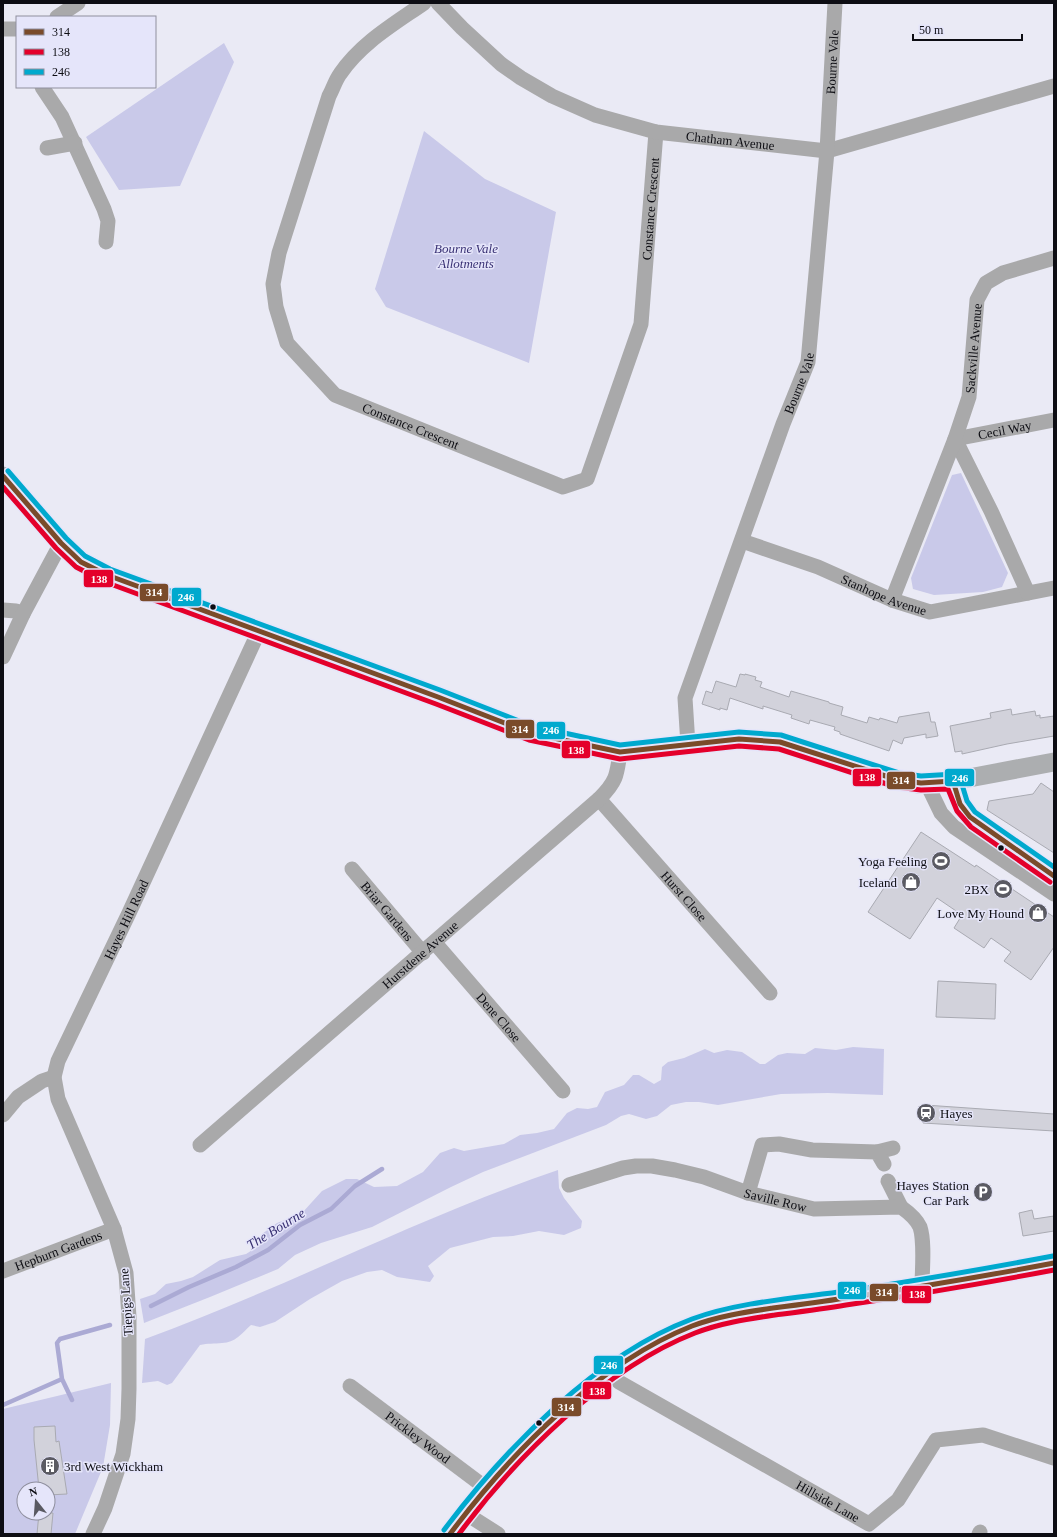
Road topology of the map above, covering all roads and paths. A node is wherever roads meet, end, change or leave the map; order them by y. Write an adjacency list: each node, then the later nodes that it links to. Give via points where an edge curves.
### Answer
1 (78, 3): 5 (street)
2 (424, 3): 10 (street, Constance Crescent, via 362,48 339,76 329,96 279,253 273,284 276,307 287,343 335,395 563,487 587,479 641,324)
3 (438, 3): 10 (street, Chatham Avenue, via 501,64 521,78 595,116)
4 (835, 3): 13 (street, Bourne Vale)
5 (58, 16)
6 (3, 29): 7 (street)
7 (16, 29)
8 (1054, 86): 13 (street, Chatham Avenue)
9 (43, 88): 11 (street, via 62,117)
10 (656, 132): 13 (street, Chatham Avenue)
11 (74, 143): 12 (street); 14 (street, via 108,221)
12 (47, 148)
13 (827, 151): 19 (street, Bourne Vale, via 808,362)
14 (106, 242)
15 (1054, 258): 17 (street, Sackville Avenue, via 1003,273 986,283 977,300 969,398)
16 (1054, 420): 17 (street, Cecil Way)
17 (955, 439): 22 (street); 23 (street, Sackville Avenue)
18 (3, 476): 20 (main road)
19 (742, 540): 23 (street, Stanhope Avenue, via 818,567); 28 (street, Bourne Vale, via 685,698)
20 (61, 543): 25 (street); 26 (main road, via 81,562 107,575)
21 (1054, 588): 22 (street, Stanhope Avenue)
22 (1028, 593): 23 (street, Stanhope Avenue, via 930,612)
23 (892, 600)
24 (3, 610): 25 (street)
25 (23, 614): 27 (street)
26 (259, 631): 29 (main road, via 530,733); 40 (street, Hayes Hill Road, via 58,1061)
27 (3, 657)
28 (688, 745): 29 (main road); 32 (main road, via 739,739 780,742 889,778)
29 (620, 752): 33 (street, Hurstdene Avenue, via 612,786)
30 (1054, 762): 31 (main road)
31 (954, 781): 32 (main road); 35 (street, via 959,803 965,812)
32 (927, 784): 36 (street, via 941,813 954,827)
33 (599, 799): 37 (street, Hurstdene Avenue); 39 (street, Hurst Close)
34 (352, 869): 38 (street, Briar Gardens)
35 (1054, 876)
36 (1054, 894)
37 (435, 943): 38 (street, Hurstdene Avenue); 41 (street, Dene Close)
38 (423, 953): 43 (street, Hurstdene Avenue)
39 (770, 994)
40 (54, 1077): 42 (street, via 18,1097); 49 (street, Tiepigs Lane, via 58,1100)
41 (563, 1091)
42 (3, 1115)
43 (200, 1145)
44 (893, 1148): 47 (street, via 881,1158 762,1144)
45 (888, 1181): 48 (street)
46 (569, 1185): 47 (street, Saville Row, via 623,1168 652,1166 704,1177)
47 (748, 1193): 48 (street, Saville Row, via 814,1209)
48 (901, 1207): 52 (street, via 912,1215 919,1227 922,1239)
49 (114, 1229): 51 (street, Hepburn Gardens); 58 (street, Tiepigs Lane, via 126,1273 129,1317 128,1419 123,1454 105,1508)
50 (1054, 1264): 52 (street)
51 (3, 1271)
52 (922, 1287): 53 (street, via 723,1317 666,1338)
53 (610, 1372): 55 (street, Hillside Lane, via 619,1382 869,1524 898,1500 936,1440 983,1434); 56 (street, via 553,1420)
54 (350, 1386): 56 (street, Prickley Wood)
55 (1054, 1458)
56 (486, 1488): 57 (street)
57 (465, 1513): 59 (street); 60 (street)
58 (93, 1534)
59 (450, 1534)
60 (498, 1534)

